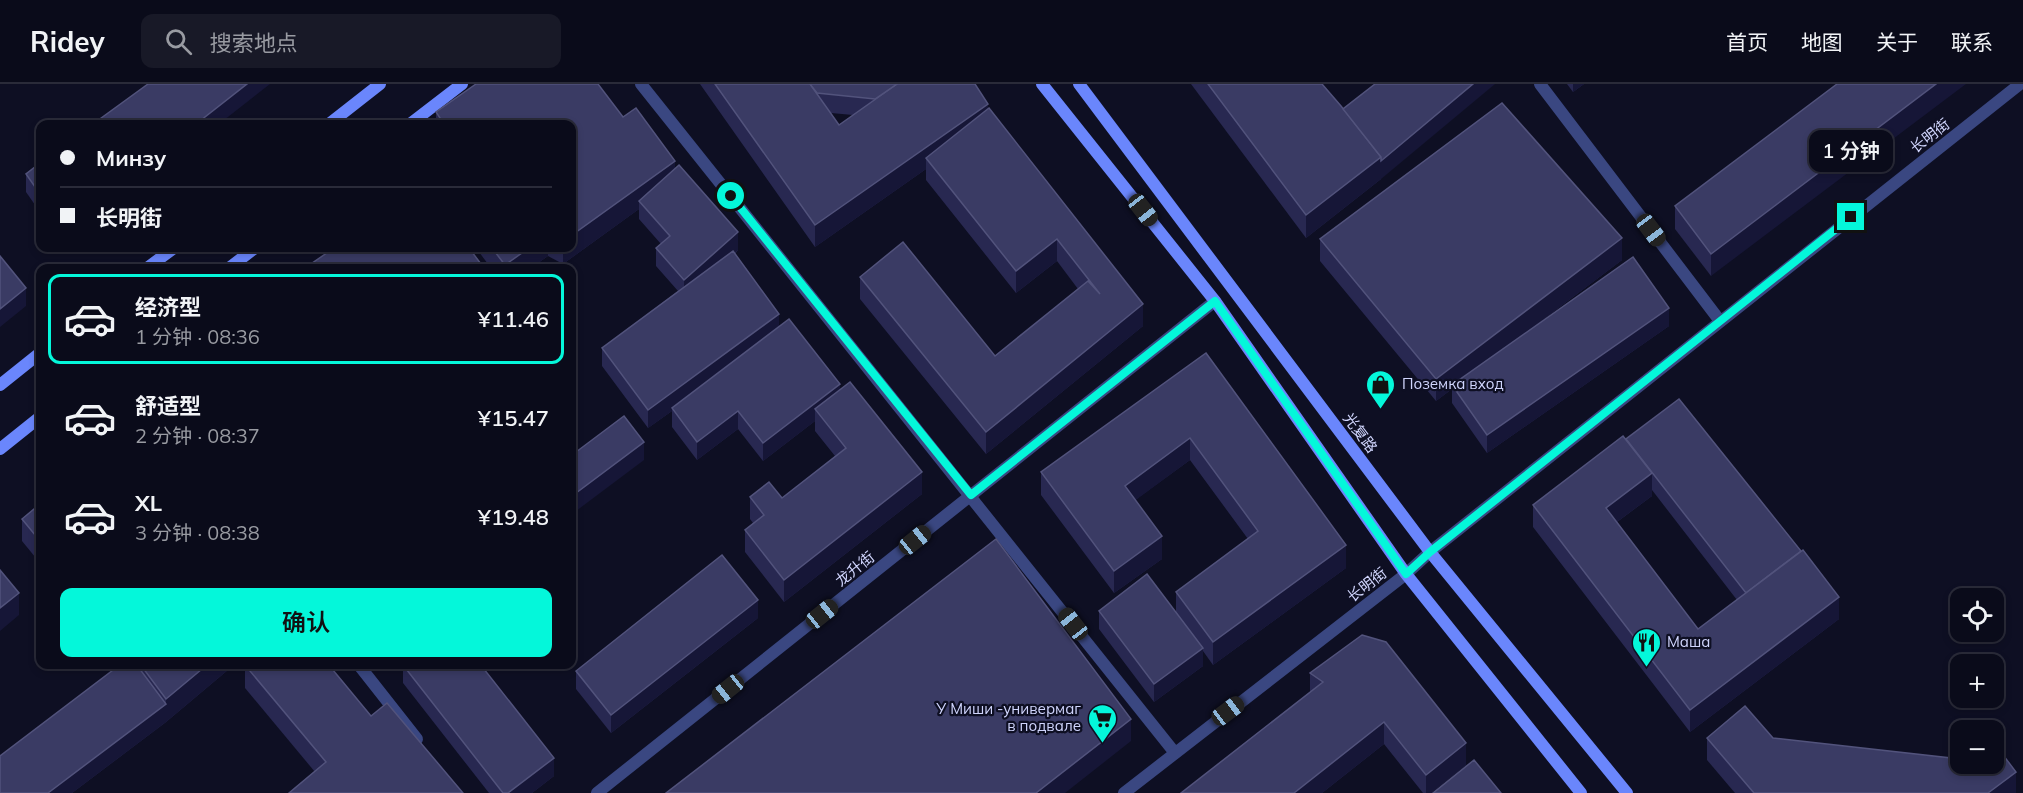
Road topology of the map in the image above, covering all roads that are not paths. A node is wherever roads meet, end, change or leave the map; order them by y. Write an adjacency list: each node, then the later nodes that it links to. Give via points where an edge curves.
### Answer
1 (380, 84): 8 (street)
2 (462, 84): 9 (street)
3 (641, 84): 20 (street)
4 (1042, 84): 14 (street)
5 (1079, 84): 21 (street, 光复路)
6 (1540, 84): 15 (street)
7 (2020, 84): 15 (street, 长明街)
8 (334, 120)
9 (415, 120)
10 (169, 252): 12 (street)
11 (250, 252): 13 (street)
12 (152, 264)
13 (234, 264)
14 (1215, 301): 20 (street, 龙升街); 22 (street)
15 (1720, 321): 21 (street, 长明街)
16 (36, 356): 17 (street)
17 (0, 385)
18 (36, 420): 19 (street)
19 (0, 449)
20 (971, 495): 25 (street); 26 (street, 龙升街)
21 (1430, 552): 22 (street, 长明街); 29 (street, 光复路)
22 (1406, 574): 25 (street, 长明街); 28 (street)
23 (362, 669): 24 (street)
24 (423, 747)
25 (1175, 753): 27 (street, 长明街)
26 (597, 793)
27 (1124, 793)
28 (1581, 793)
29 (1627, 793)

